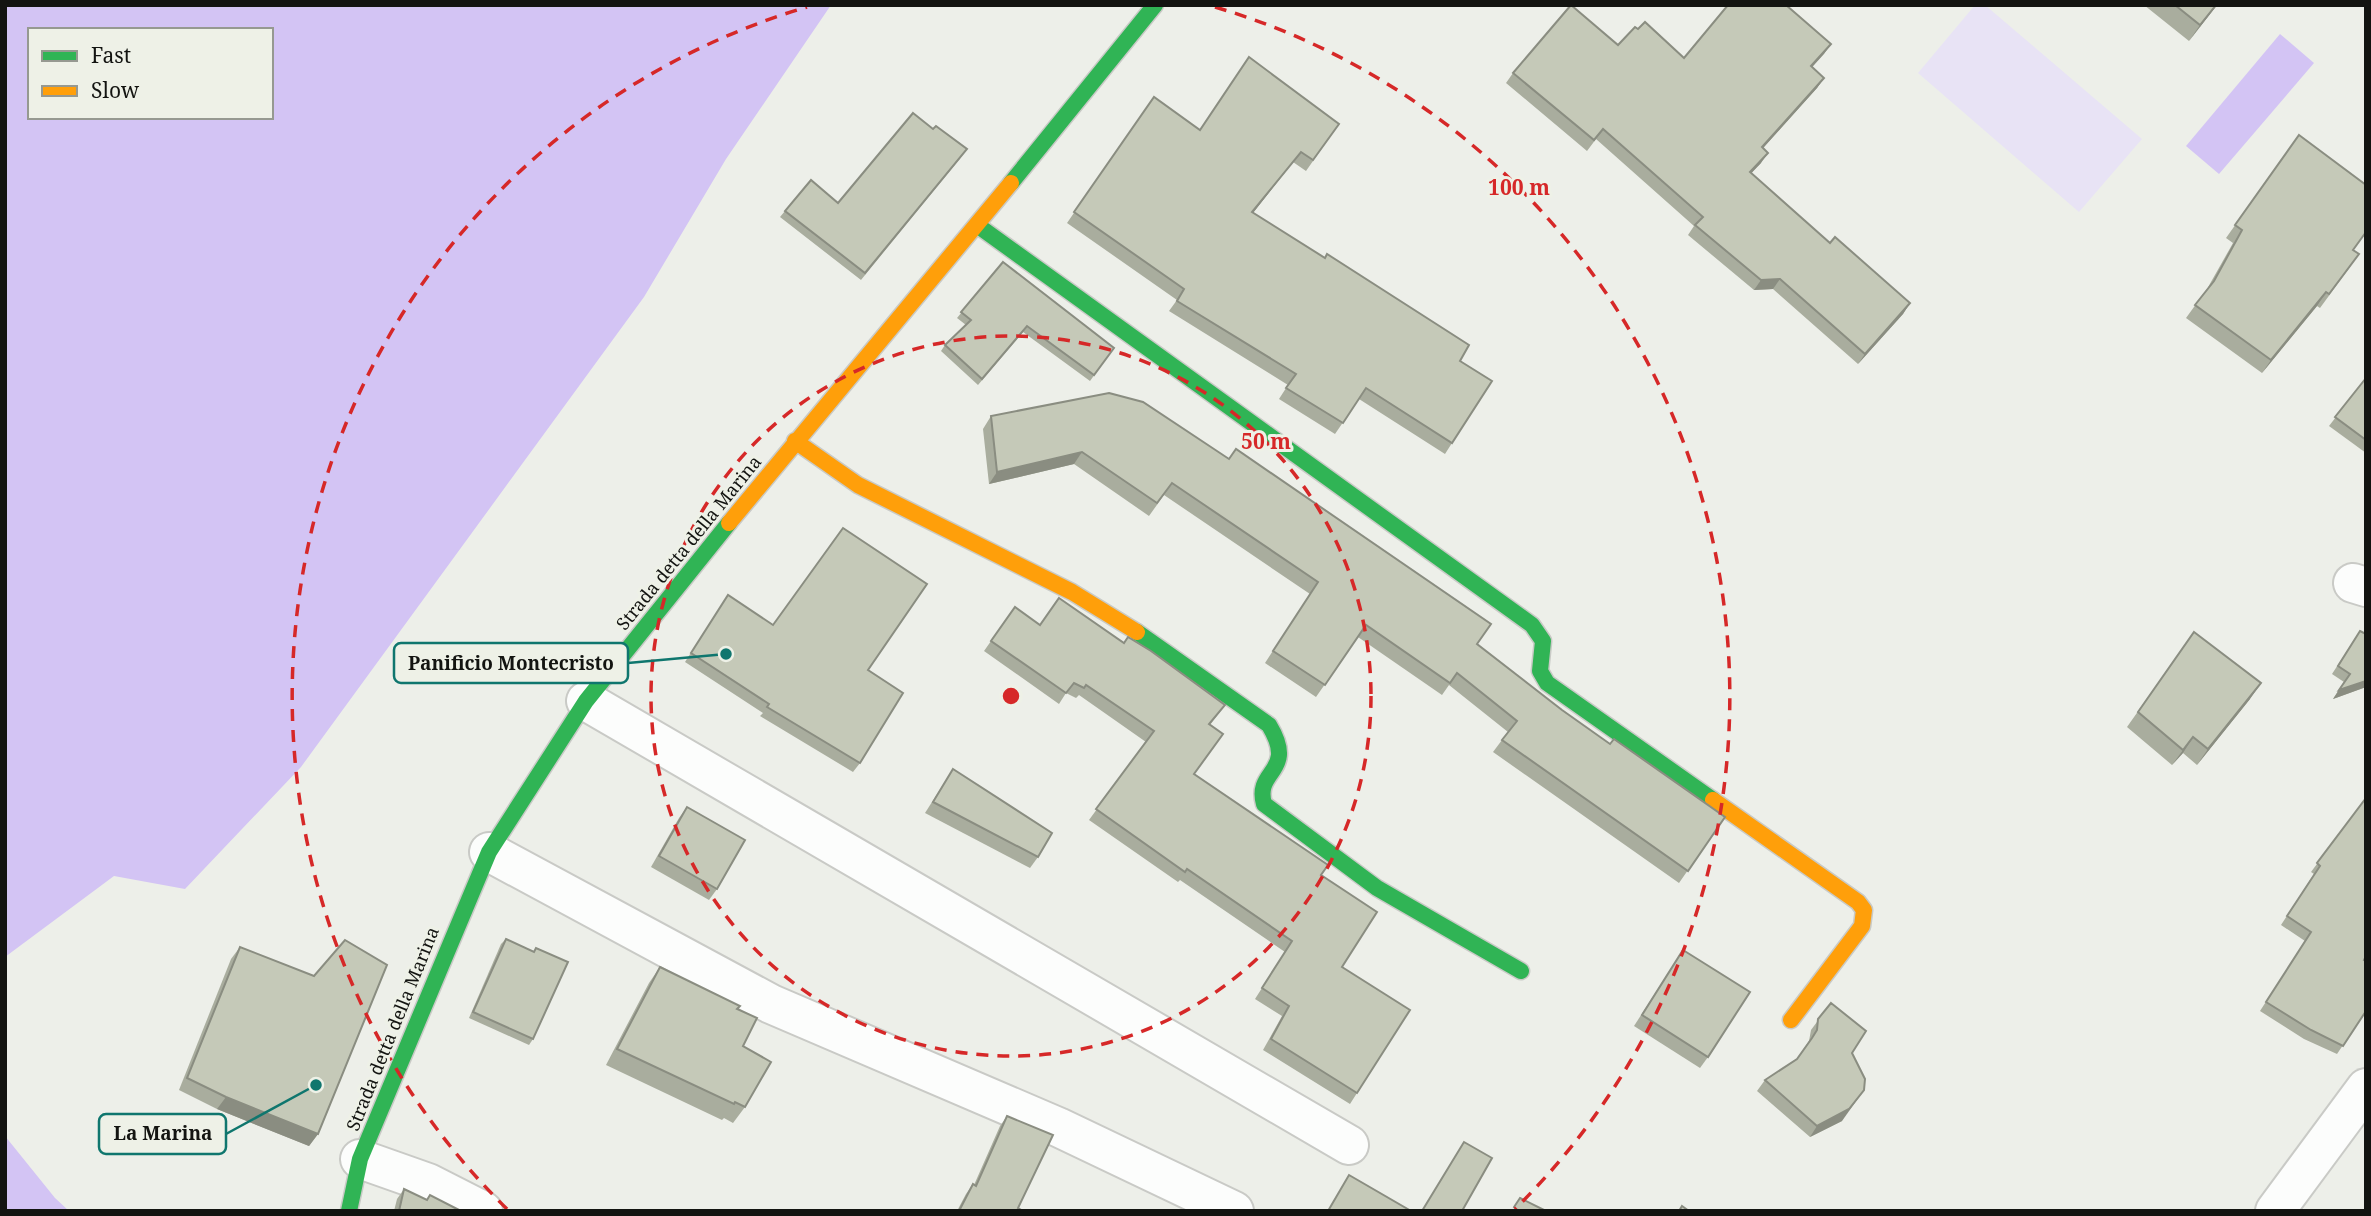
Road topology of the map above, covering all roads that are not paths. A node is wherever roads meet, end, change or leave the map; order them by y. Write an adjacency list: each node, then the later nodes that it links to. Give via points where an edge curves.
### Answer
1 (1154, 5): 2 (street, Strada detta della Marina)
2 (977, 225): 3 (street, Strada detta della Marina); 7 (street, via 1532,625 1545,645 1540,671 1547,683 1858,902 1866,917 1863,926)
3 (795, 440): 4 (street, Strada detta della Marina); 6 (street, via 858,485 1093,605 1156,643 1269,725 1279,737 1282,753 1261,789 1264,804 1377,888)
4 (586, 701): 5 (street, Strada detta della Marina); 9 (street)
5 (489, 852): 10 (street, Strada detta della Marina); 13 (street, via 771,1004 1058,1127)
6 (1521, 971)
7 (1791, 1020)
8 (2366, 1088): 14 (street)
9 (1349, 1145)
10 (360, 1159): 11 (street, Strada detta della Marina); 12 (street, via 428,1183)
11 (349, 1211)
12 (483, 1211)
13 (1234, 1211)
14 (2275, 1211)

